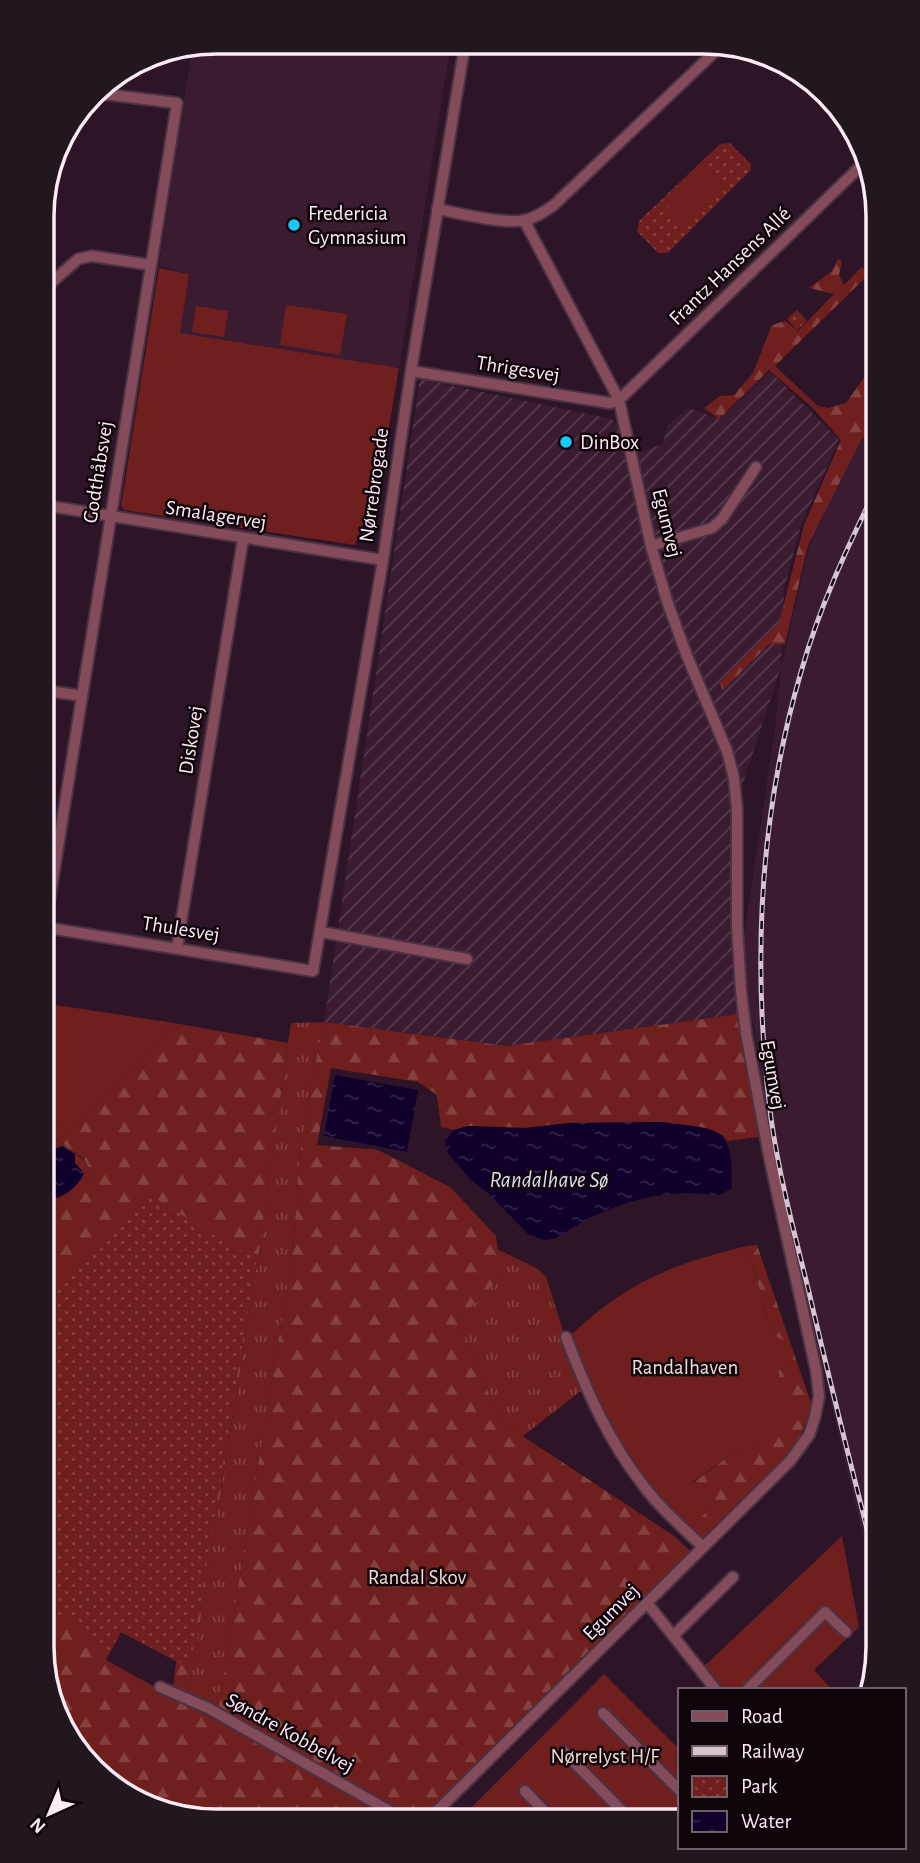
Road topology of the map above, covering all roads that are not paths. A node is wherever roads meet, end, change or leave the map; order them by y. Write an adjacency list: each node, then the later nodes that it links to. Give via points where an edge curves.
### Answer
1 (463, 54): 5 (street, Nørrebrogade)
2 (712, 55): 6 (street, via 554,205)
3 (110, 95): 7 (street, Godthåbsvej, via 177,103)
4 (858, 168): 10 (street, Frantz Hansens Allé)
5 (437, 209): 6 (street); 9 (street, Nørrebrogade)
6 (524, 220): 10 (street, Egumvej)
7 (151, 265): 8 (street, via 92,256 78,259); 13 (street, Godthåbsvej)
8 (55, 278)
9 (411, 371): 10 (street, Thrigesvej, via 610,403); 16 (street, Nørrebrogade)
10 (619, 400): 15 (street, Egumvej)
11 (756, 467): 15 (street, via 712,528)
12 (55, 507): 13 (street, Smalagervej)
13 (111, 517): 14 (street, Smalagervej); 18 (street, Godthåbsvej)
14 (243, 539): 16 (street, Smalagervej); 22 (street, Diskovej)
15 (651, 546): 26 (street, Egumvej, via 734,778 737,926 746,1033 811,1337 818,1396 809,1435 799,1451)
16 (383, 560): 21 (street, Nørrebrogade)
17 (55, 692): 18 (street)
18 (82, 696): 19 (street, Godthåbsvej)
19 (55, 864)
20 (54, 930): 22 (street, Thulesvej)
21 (321, 932): 23 (street); 24 (street, Nørrebrogade)
22 (177, 948): 24 (street, Thulesvej)
23 (467, 959)
24 (313, 971)
25 (566, 1337): 26 (street, via 591,1399 624,1460 667,1513)
26 (703, 1547): 28 (street, Egumvej)
27 (733, 1577): 30 (street)
28 (647, 1603): 30 (street); 39 (street, Egumvej)
29 (846, 1632): 33 (street, via 825,1612)
30 (673, 1636): 32 (street)
31 (160, 1687): 38 (street, Søndre Kobbelvej, via 208,1708)
32 (714, 1688)
33 (749, 1688)
34 (603, 1713): 36 (street)
35 (564, 1752): 41 (street)
36 (678, 1789)
37 (525, 1791): 40 (street)
38 (386, 1809)
39 (439, 1809)
40 (542, 1809)
41 (620, 1809)

